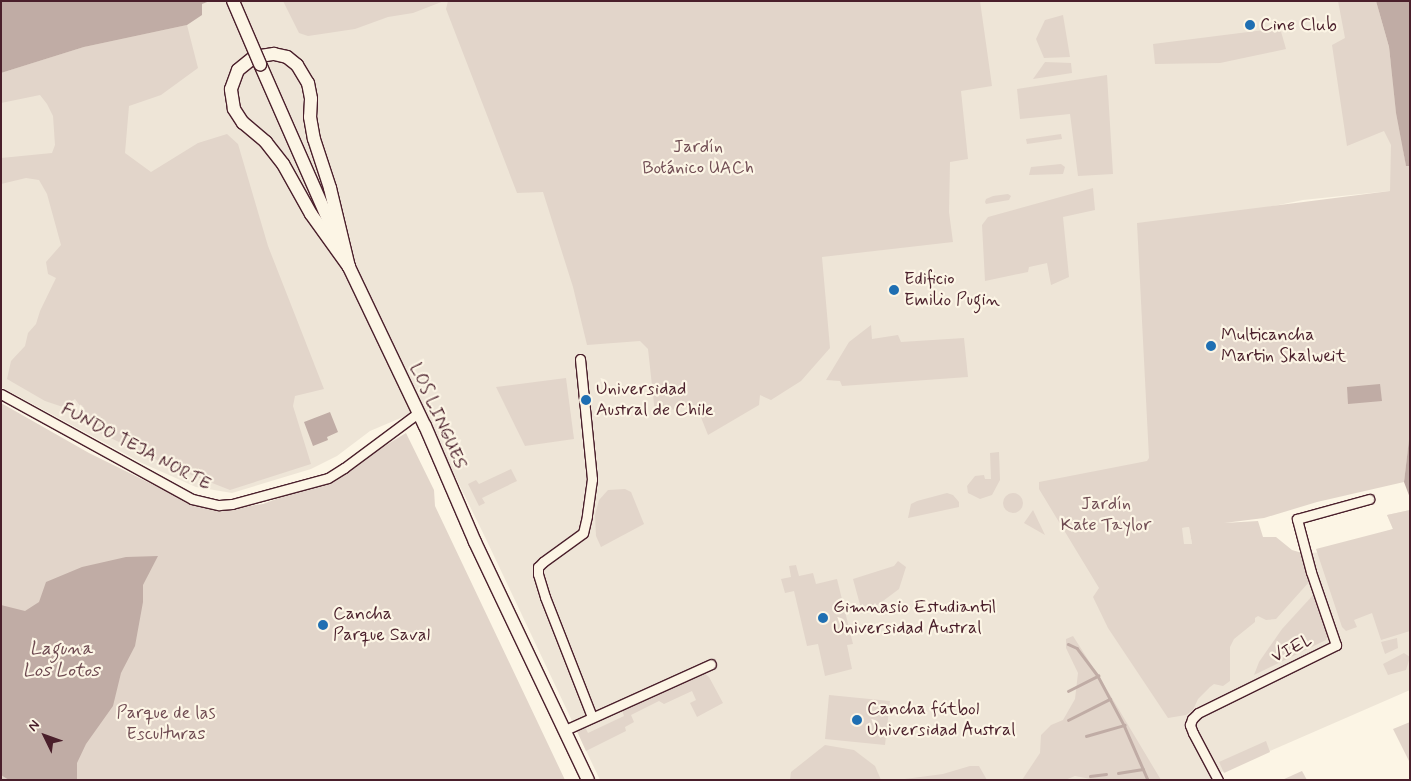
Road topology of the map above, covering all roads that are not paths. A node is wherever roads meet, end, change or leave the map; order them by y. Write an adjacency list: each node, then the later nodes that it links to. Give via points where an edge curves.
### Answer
1 (233, 1): 2 (main road, LOS LINGUES, bridge)
2 (349, 267): 2 (main road, via 330,188 314,139 310,91 305,76 292,61 280,55 254,57 238,70 232,82 234,109 243,123 266,142 284,164 311,214); 5 (main road, LOS LINGUES)
3 (580, 359): 8 (street, via 592,489 587,516 582,533 543,562 538,567 538,574 544,597)
4 (1, 394): 5 (street, FUNDO TEJA NORTE, via 192,499 219,505 328,478)
5 (418, 413): 9 (main road, LOS LINGUES, via 475,542)
6 (1369, 499): 11 (street, VIEL, via 1297,519 1336,645 1198,713 1192,719 1192,733)
7 (711, 664): 8 (street)
8 (592, 717): 9 (street)
9 (565, 730): 10 (main road, LOS LINGUES)
10 (588, 780)
11 (1218, 780)

